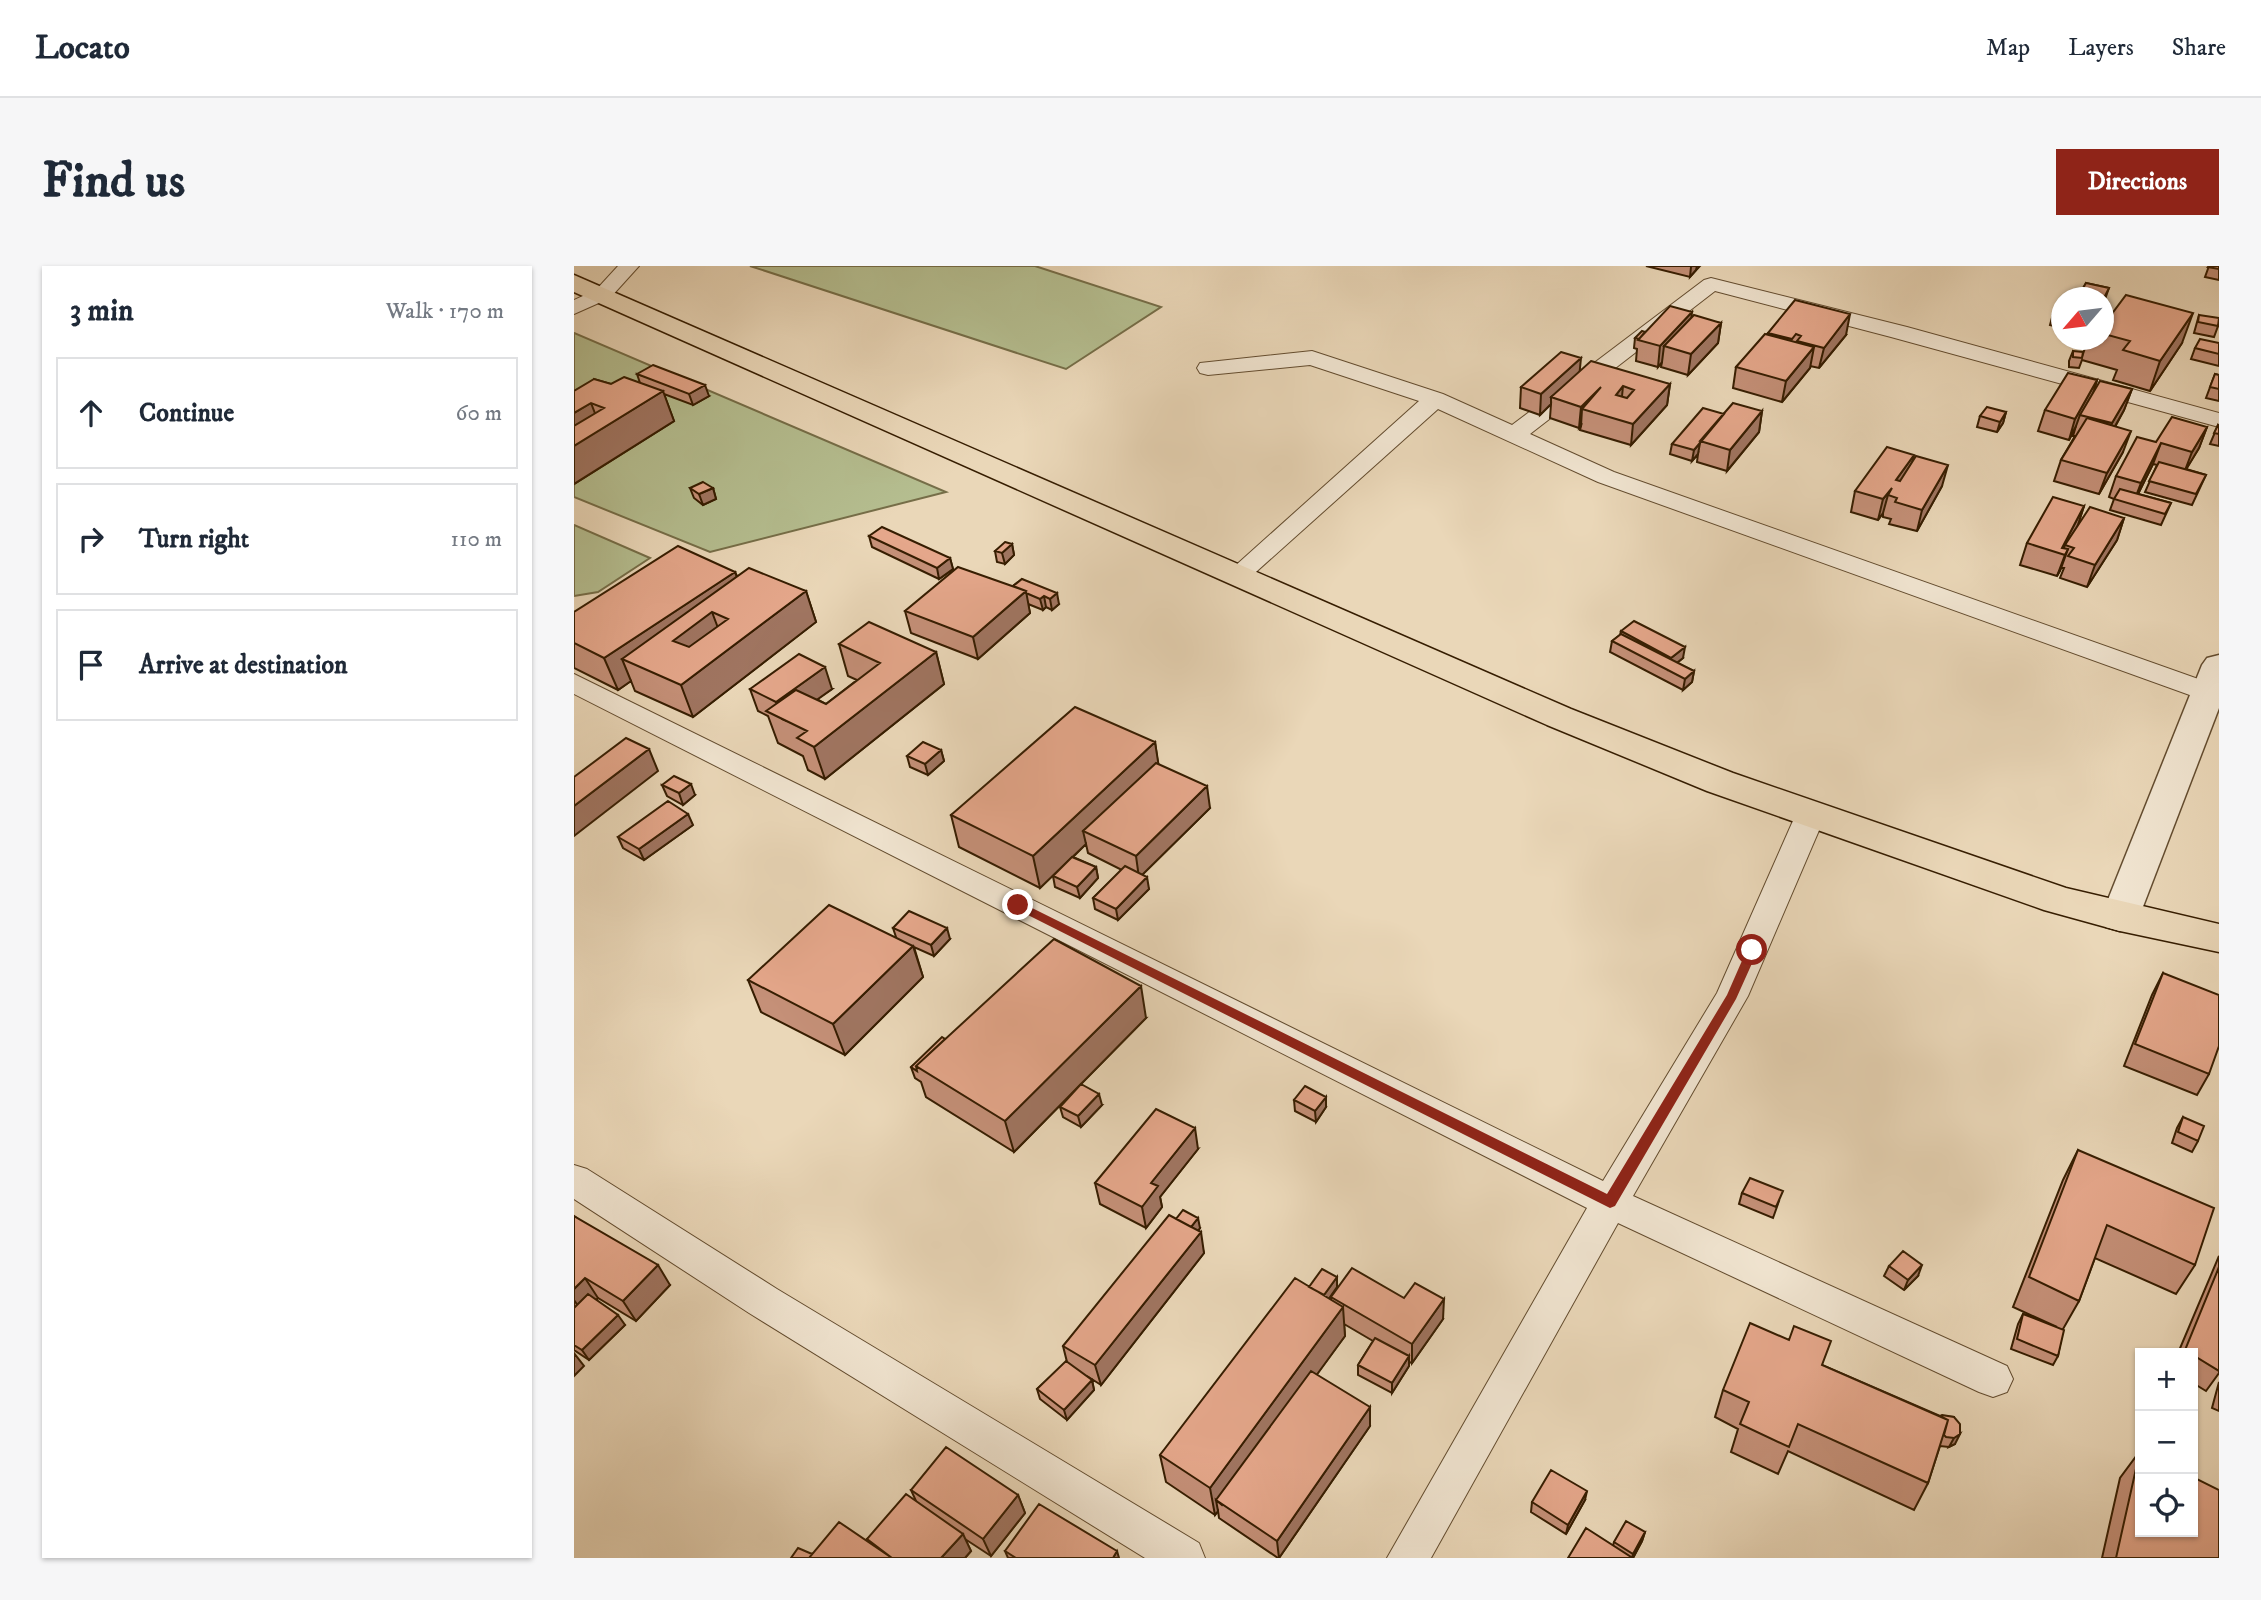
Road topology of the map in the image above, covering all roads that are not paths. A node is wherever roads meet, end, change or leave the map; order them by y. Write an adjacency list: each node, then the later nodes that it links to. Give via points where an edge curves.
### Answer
1 (629, 266): 4 (street)
2 (1728, 266): 3 (street)
3 (1711, 284): 7 (street); 8 (street)
4 (584, 295): 9 (highway)
5 (1208, 368): 6 (street, via 1312,358)
6 (1435, 399): 8 (street); 9 (street)
7 (2219, 420)
8 (1514, 435): 10 (street, via 1606,477)
9 (1238, 575): 12 (highway, via 1559,717)
10 (2214, 679): 13 (street)
11 (574, 683): 16 (street)
12 (1811, 814): 13 (highway); 16 (street, via 1732,996)
13 (2120, 917): 14 (highway)
14 (2219, 938)
15 (574, 1180): 18 (street)
16 (1610, 1202): 17 (street); 19 (street)
17 (1993, 1379)
18 (1184, 1558)
19 (1408, 1558)

